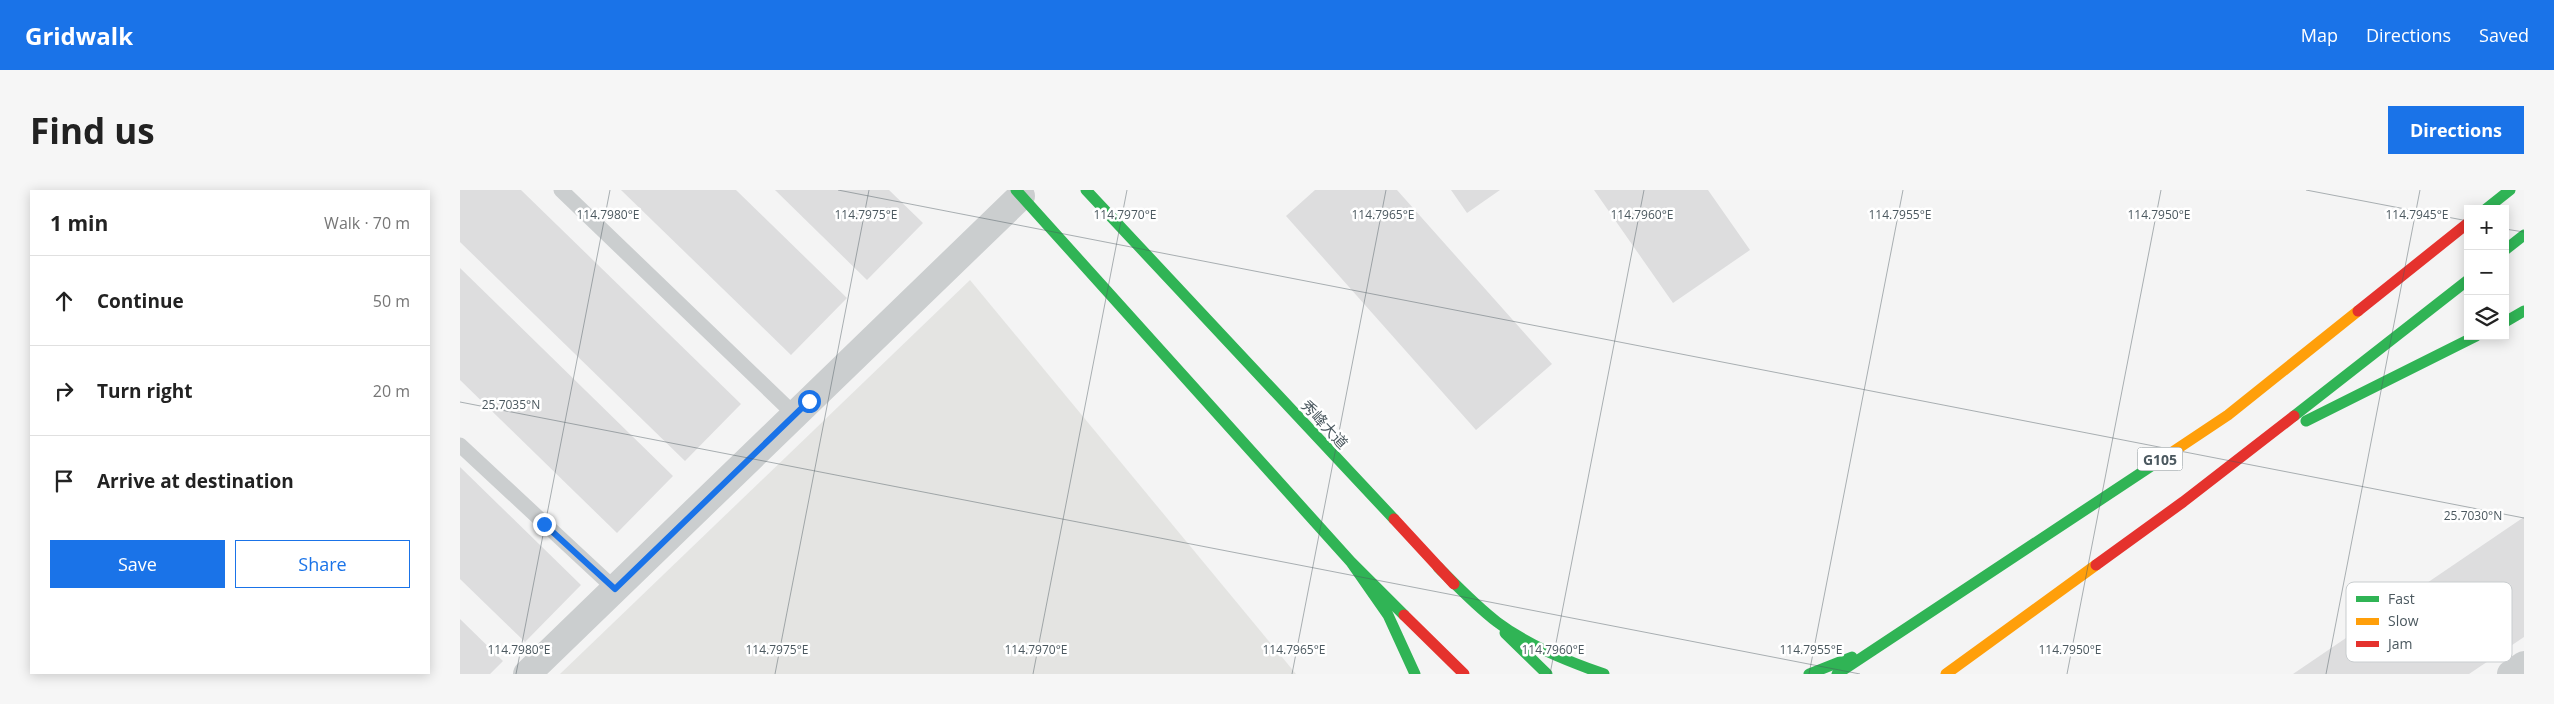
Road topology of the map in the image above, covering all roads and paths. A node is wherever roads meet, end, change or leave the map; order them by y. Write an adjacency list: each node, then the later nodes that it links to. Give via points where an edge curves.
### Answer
1 (561, 190): 13 (lane)
2 (1086, 190): 17 (main road, 秀峰大道)
3 (2510, 190): 5 (main road)
4 (1018, 193): 13 (street); 16 (main road)
5 (2491, 205)
6 (2464, 226): 19 (main road, G105, via 2228,415)
7 (2524, 236): 8 (main road)
8 (2509, 247)
9 (2464, 283): 15 (main road)
10 (2524, 311): 11 (main road)
11 (2509, 320)
12 (2468, 340): 15 (main road)
13 (795, 415): 18 (street)
14 (460, 445): 18 (lane)
15 (2253, 448): 28 (main road, via 2184,502)
16 (1351, 562): 22 (main road, via 1392,623); 23 (main road)
17 (1438, 567): 24 (main road, 秀峰大道); 25 (main road, via 1498,622 1532,644)
18 (615, 589): 21 (street)
19 (1880, 644): 26 (main road); 27 (main road, G105)
20 (2524, 665): 29 (street)
21 (527, 674)
22 (1415, 674)
23 (1464, 674)
24 (1547, 674)
25 (1604, 674)
26 (1809, 674)
27 (1837, 674)
28 (1946, 674)
29 (2511, 674)

